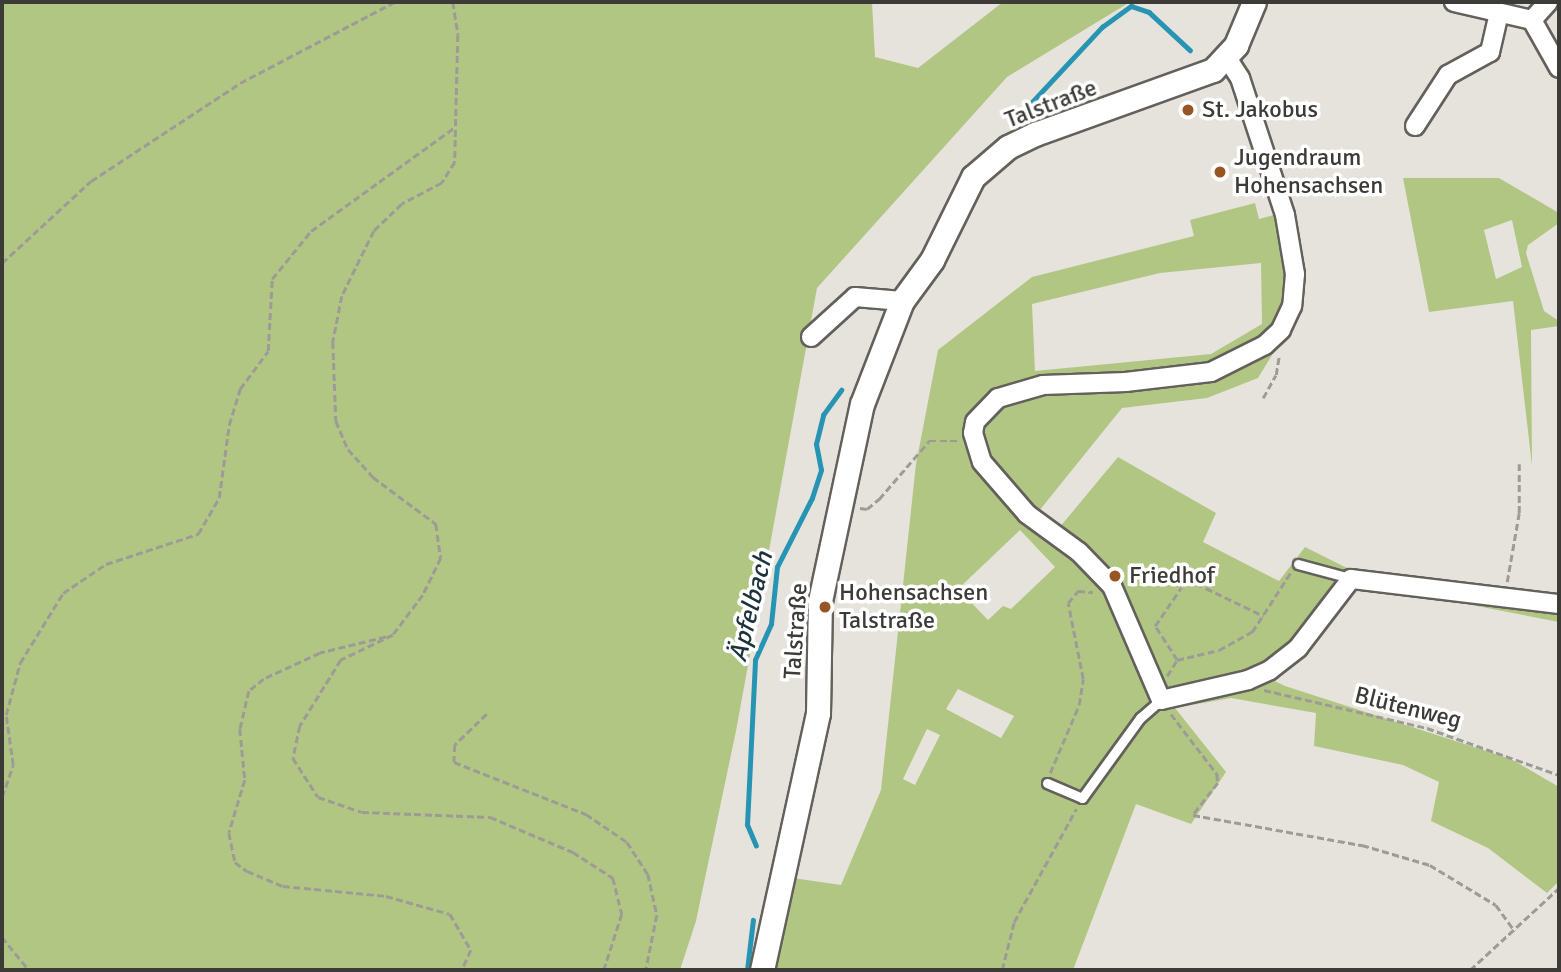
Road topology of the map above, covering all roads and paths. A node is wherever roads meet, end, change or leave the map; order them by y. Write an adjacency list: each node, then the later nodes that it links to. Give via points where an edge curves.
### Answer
1 (394, 2): 12 (path, via 240,83 102,174)
2 (453, 2): 11 (path, via 458,35)
3 (1254, 2): 8 (street)
4 (1454, 2): 6 (street)
5 (1548, 2): 7 (street)
6 (1499, 14): 7 (street); 10 (street, via 1490,52 1448,75)
7 (1532, 20): 9 (street)
8 (1227, 58): 13 (street, Talstraße, via 1213,70 1160,92 1008,147 973,177 932,260); 14 (street, via 1240,78 1285,215 1295,274 1292,306)
9 (1559, 68)
10 (1415, 126)
11 (456, 127): 26 (path, via 455,162 442,183 402,204 374,231 342,296 334,342 336,421 348,449 373,477 436,524 441,558 423,595); 33 (path, via 311,231 272,279 268,351 240,389 229,425 219,498 198,534 106,564 64,593 20,663 6,715 13,765)
12 (2, 263)
13 (902, 301): 15 (street, via 855,297); 42 (street, Talstraße, via 862,404 820,601 818,713)
14 (1279, 332): 16 (path, via 1276,375); 17 (street, via 1242,359 1211,372 1019,389 998,398 984,411)
15 (811, 337)
16 (1263, 398)
17 (973, 433): 19 (path, via 953,444 929,441); 29 (street, via 982,462 1000,487 1027,514 1079,552 1112,586)
18 (1519, 464): 23 (path, via 1519,513)
19 (867, 509)
20 (1298, 564): 21 (lane); 25 (path, via 1270,600)
21 (1352, 579): 23 (street, via 1407,582); 28 (street, via 1298,648)
22 (1093, 592): 32 (path, via 1078,591 1068,603 1083,679 1079,705)
23 (1503, 598): 24 (street)
24 (1559, 604)
25 (1264, 617): 27 (path, via 1252,632 1219,650); 27 (path, via 1187,579 1155,626)
26 (393, 635): 39 (path, via 320,653 264,678 249,691 240,729 245,780 229,833 235,862 283,886 386,896 450,914 471,950); 40 (path, via 341,660 300,726 293,758 318,797 362,812 490,817 573,852 613,878 622,914)
27 (1177, 660): 29 (path)
28 (1248, 680): 29 (street); 31 (path, Blütenweg, via 1287,697 1427,728)
29 (1159, 695): 34 (lane); 36 (path, via 1217,774 1218,783 1193,815 1362,845 1430,865 1496,905)
30 (487, 714): 41 (path, via 455,745 454,762 586,814 627,842 648,874 657,915)
31 (1559, 775)
32 (1047, 783): 34 (lane)
33 (2, 797)
34 (1083, 798): 43 (path, via 1014,922)
35 (1559, 888): 36 (path)
36 (1515, 931): 44 (path)
37 (2, 937): 38 (path)
38 (29, 970)
39 (462, 970)
40 (604, 970)
41 (646, 970)
42 (762, 970)
43 (1002, 970)
44 (1470, 970)

